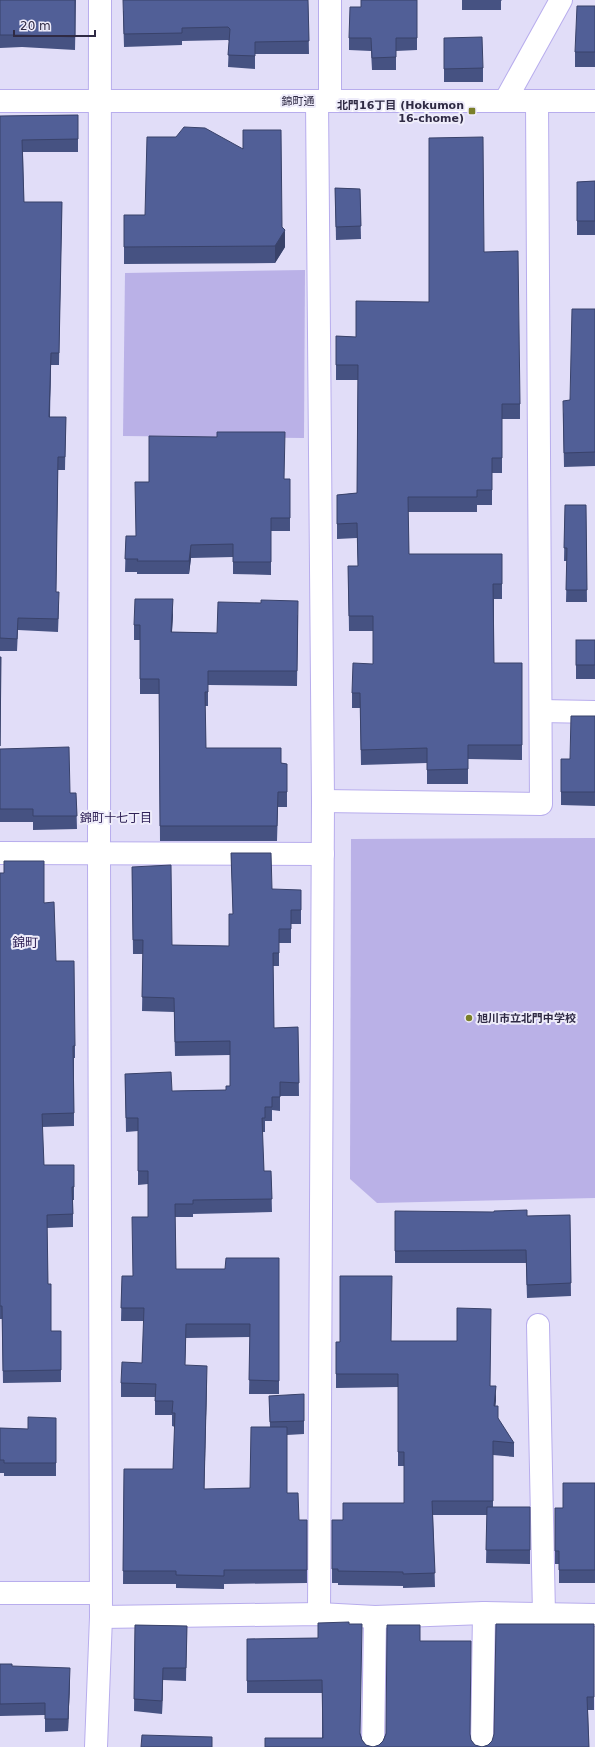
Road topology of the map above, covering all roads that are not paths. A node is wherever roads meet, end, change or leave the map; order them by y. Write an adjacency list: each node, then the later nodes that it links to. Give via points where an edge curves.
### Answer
1 (100, 0): 5 (street)
2 (330, 0): 6 (street)
3 (561, 0): 7 (street)
4 (0, 101): 5 (street, 錦町通)
5 (100, 101): 6 (street, 錦町通); 14 (street)
6 (323, 101): 7 (street, 錦町通); 12 (street)
7 (504, 101): 8 (street, 錦町通)
8 (537, 101): 9 (street, 錦町通); 10 (street)
9 (595, 101)
10 (541, 711): 11 (street); 12 (street, via 541,804)
11 (595, 712)
12 (323, 802): 15 (street)
13 (0, 853): 14 (street)
14 (99, 854): 15 (street); 18 (street)
15 (323, 854): 20 (street)
16 (538, 1325): 21 (street)
17 (0, 1593): 18 (street)
18 (100, 1593): 24 (street)
19 (484, 1613): 21 (street); 23 (street); 27 (street)
20 (319, 1614): 23 (street); 24 (street)
21 (544, 1614): 22 (street)
22 (595, 1615)
23 (375, 1616): 26 (street)
24 (100, 1617): 25 (street)
25 (96, 1747)
26 (373, 1747)
27 (482, 1747)

